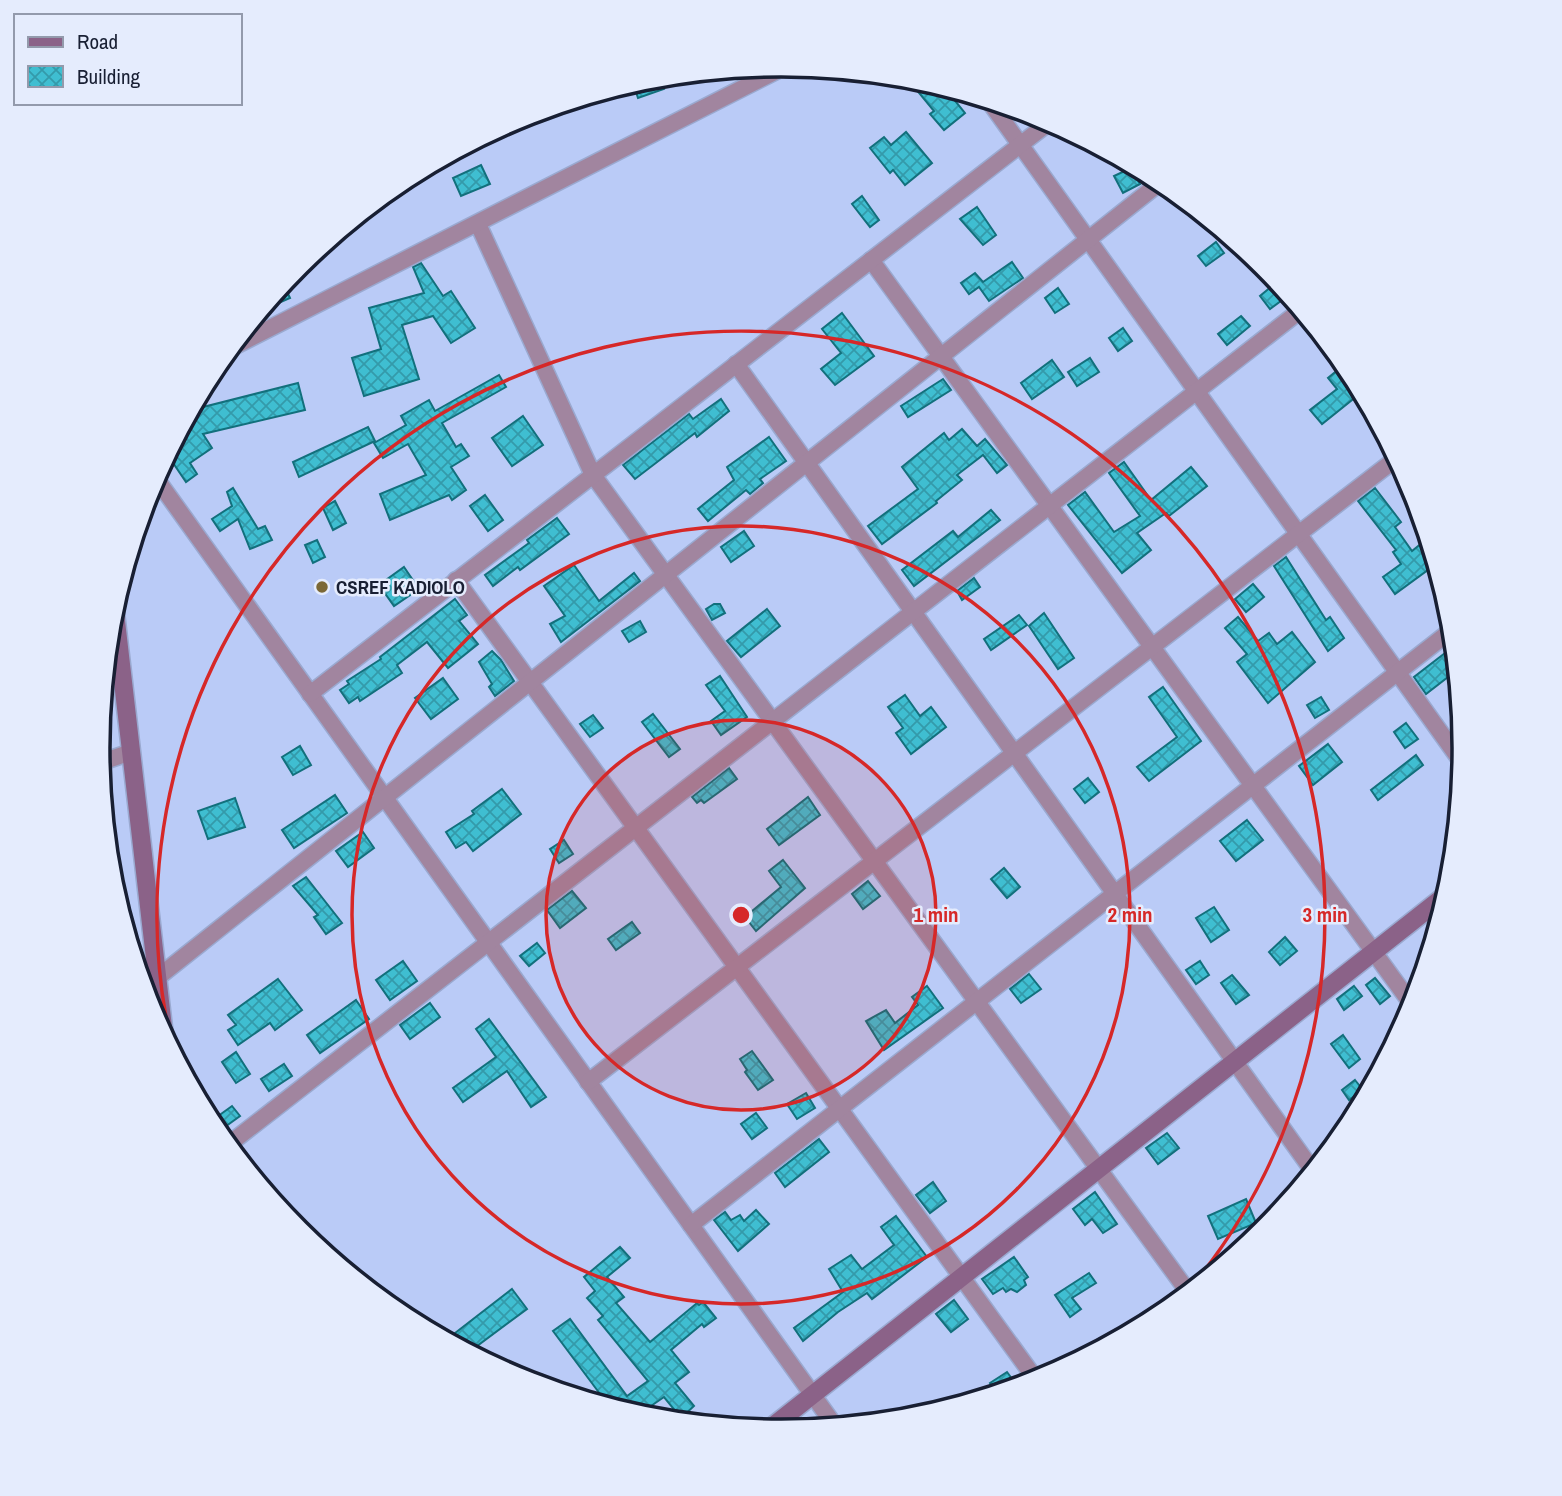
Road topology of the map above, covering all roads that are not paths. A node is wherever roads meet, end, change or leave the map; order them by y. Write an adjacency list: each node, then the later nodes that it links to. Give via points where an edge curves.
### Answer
1 (764, 77): 6 (street)
2 (998, 113): 4 (street)
3 (1041, 129): 4 (street)
4 (1021, 145): 7 (street); 8 (street)
5 (1152, 189): 7 (street)
6 (478, 223): 10 (street); 16 (street)
7 (1088, 240): 11 (street); 13 (street)
8 (871, 260): 11 (street); 12 (street)
9 (1293, 316): 13 (street)
10 (251, 338)
11 (941, 356): 14 (street); 18 (street)
12 (736, 364): 14 (street); 16 (street)
13 (1197, 391): 18 (street); 19 (street)
14 (806, 463): 20 (street); 22 (street)
15 (1389, 464): 19 (street)
16 (593, 475): 20 (street); 21 (street)
17 (163, 488): 28 (street)
18 (1049, 506): 22 (street); 25 (street)
19 (1299, 534): 25 (street); 26 (street)
20 (666, 575): 27 (street); 29 (street)
21 (456, 580): 27 (street); 28 (street)
22 (913, 612): 29 (street); 32 (street)
23 (1442, 637): 26 (street)
24 (119, 644): 31 (main road)
25 (1152, 647): 32 (street); 34 (street)
26 (1397, 672): 30 (street); 34 (street)
27 (530, 682): 35 (street); 36 (street)
28 (310, 694): 35 (street)
29 (772, 721): 36 (street); 37 (street)
30 (1452, 749)
31 (131, 752): 33 (street); 43 (main road)
32 (1014, 753): 37 (street); 38 (street)
33 (110, 758)
34 (1253, 785): 38 (street); 41 (street)
35 (384, 798): 40 (street); 43 (street)
36 (636, 828): 40 (street); 42 (street)
37 (874, 861): 42 (street); 45 (street)
38 (1114, 894): 45 (street); 47 (street)
39 (1433, 905): 41 (main road)
40 (488, 943): 48 (street); 50 (street)
41 (1374, 952): 44 (street); 47 (main road)
42 (737, 967): 48 (street); 49 (street)
43 (158, 978): 46 (main road)
44 (1405, 995)
45 (977, 1001): 49 (street); 52 (street)
46 (161, 1004)
47 (1235, 1062): 51 (street); 52 (main road)
48 (588, 1082): 53 (street)
49 (840, 1108): 53 (street); 54 (street)
50 (236, 1139)
51 (1307, 1163)
52 (1099, 1169): 54 (main road); 55 (street)
53 (691, 1225): 57 (street)
54 (962, 1277): 56 (street); 57 (main road)
55 (1183, 1285)
56 (1030, 1371)
57 (813, 1395): 58 (street); 59 (main road)
58 (829, 1418)
59 (782, 1419)

